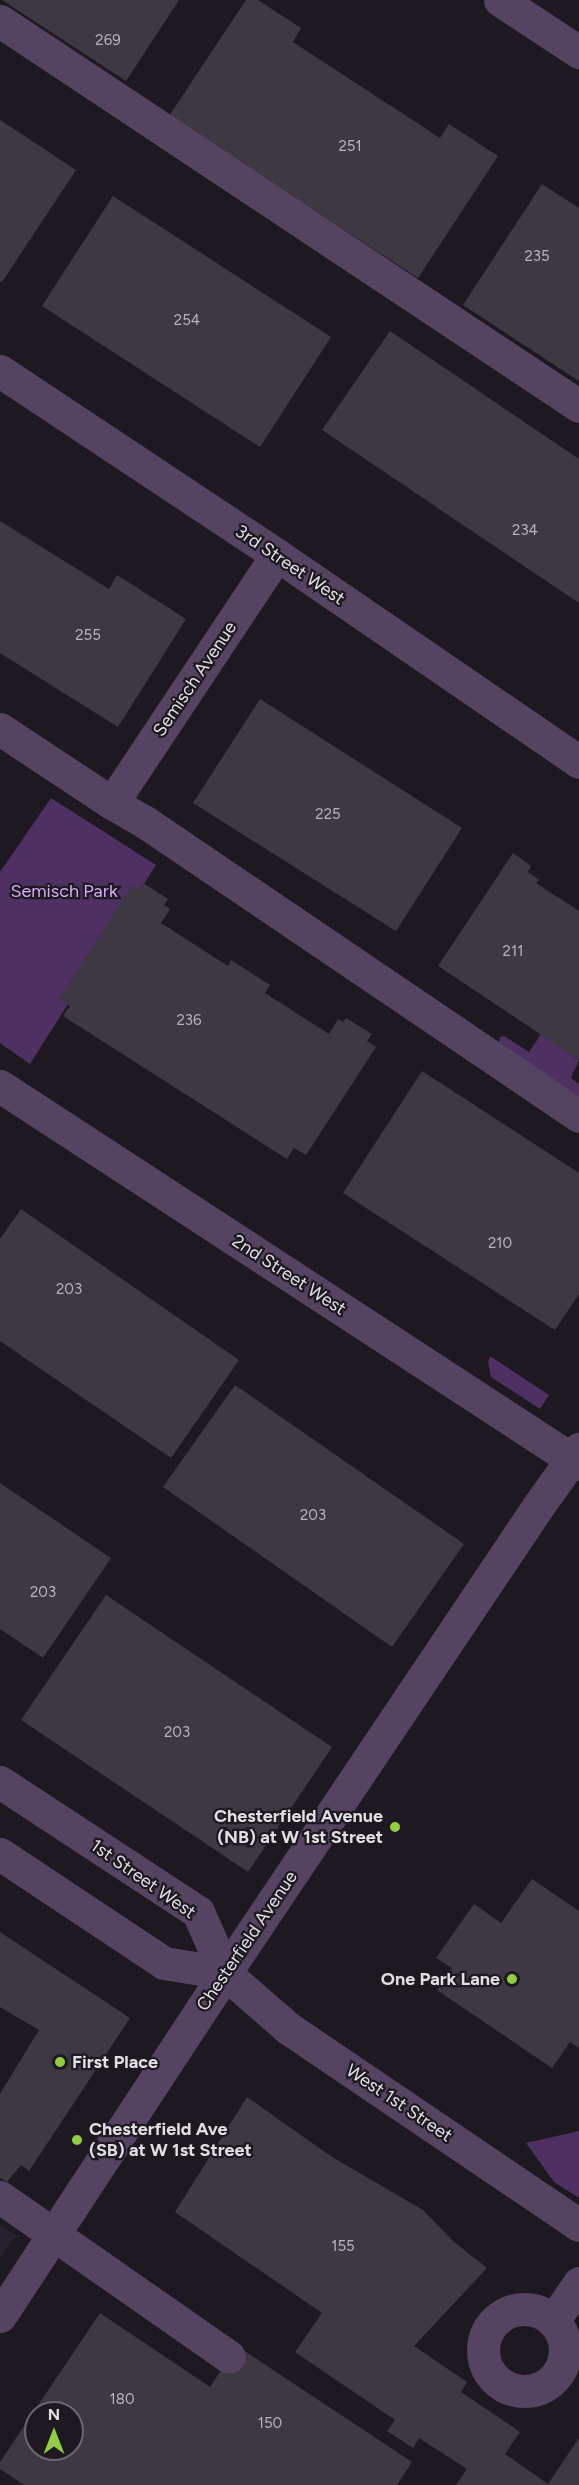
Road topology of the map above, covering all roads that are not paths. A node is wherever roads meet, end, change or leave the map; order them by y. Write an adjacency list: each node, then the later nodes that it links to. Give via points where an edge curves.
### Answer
1 (500, 0): 3 (street)
2 (0, 21): 5 (street)
3 (579, 52)
4 (0, 371): 6 (street, 3rd Street West)
5 (579, 406)
6 (277, 555): 8 (street, 3rd Street West); 9 (street, Semisch Avenue)
7 (0, 729): 9 (street)
8 (579, 762)
9 (112, 803): 11 (street)
10 (0, 1086): 12 (street, 2nd Street West)
11 (579, 1116)
12 (576, 1457): 15 (street, Chesterfield Avenue)
13 (0, 1782): 15 (street, 1st Street West, via 198,1912)
14 (0, 1854): 15 (street, via 164,1963)
15 (225, 1974): 17 (street, West 1st Street, via 288,2028); 18 (street, Chesterfield Avenue)
16 (0, 2197): 18 (street)
17 (579, 2225)
18 (54, 2233): 20 (street, Chesterfield Avenue); 22 (street)
19 (579, 2283): 21 (street)
20 (0, 2316)
21 (553, 2321)
22 (229, 2357)

